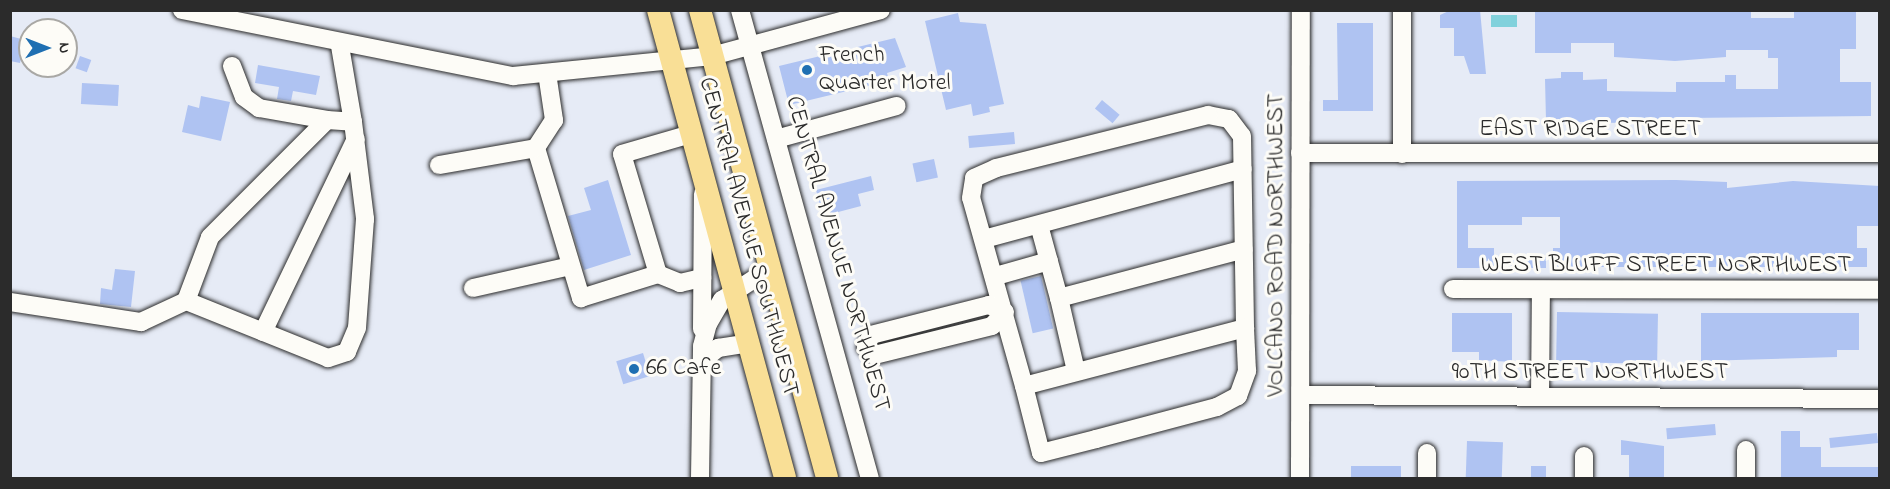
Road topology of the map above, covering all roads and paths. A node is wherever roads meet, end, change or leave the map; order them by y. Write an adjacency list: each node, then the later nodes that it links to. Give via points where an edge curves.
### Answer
1 (182, 10): 9 (street)
2 (658, 10): 10 (main road, CENTRAL AVENUE SOUTHWEST)
3 (700, 10): 11 (main road)
4 (740, 10): 8 (street, CENTRAL AVENUE NORTHWEST)
5 (880, 10): 8 (street)
6 (1301, 10): 20 (street, VOLCANO ROAD NORTHWEST)
7 (1402, 10): 22 (street)
8 (750, 45): 11 (street); 18 (street, CENTRAL AVENUE NORTHWEST)
9 (340, 46): 13 (street, via 484,75); 16 (street)
10 (671, 56): 11 (street); 13 (street); 17 (main road, CENTRAL AVENUE SOUTHWEST)
11 (712, 56): 31 (main road)
12 (232, 66): 15 (street, via 244,97 259,108)
13 (548, 73): 19 (street, via 554,120)
14 (897, 106): 18 (street)
15 (327, 120): 16 (street); 41 (street, via 210,237)
16 (355, 131): 47 (street); 47 (street, via 365,229 357,328 347,352 328,358)
17 (691, 134): 25 (main road, CENTRAL AVENUE SOUTHWEST); 32 (street, via 622,154)
18 (776, 139): 51 (street, CENTRAL AVENUE NORTHWEST)
19 (536, 148): 23 (street); 30 (street)
20 (1300, 153): 22 (street, EAST RIDGE STREET); 54 (street, VOLCANO ROAD NORTHWEST)
21 (1880, 153): 22 (street, EAST RIDGE STREET)
22 (1402, 154)
23 (439, 165)
24 (1243, 169): 26 (street); 27 (street, via 1242,135 1229,119 1208,116 996,168 974,178 971,198); 28 (street)
25 (703, 175): 34 (street); 37 (main road, CENTRAL AVENUE SOUTHWEST)
26 (1039, 225): 27 (street); 29 (street)
27 (984, 239): 33 (street)
28 (1244, 249): 40 (street); 45 (street)
29 (1049, 261): 33 (street); 40 (street)
30 (571, 266): 32 (street, via 580,298); 35 (street)
31 (769, 269): 37 (street); 62 (main road)
32 (658, 274): 34 (street, via 680,284)
33 (996, 276): 44 (street)
34 (702, 278): 50 (street)
35 (473, 288)
36 (1453, 289): 38 (street, WEST BLUFF STREET NORTHWEST)
37 (734, 290): 48 (main road, CENTRAL AVENUE SOUTHWEST); 50 (street, via 711,314)
38 (1541, 290): 39 (street, WEST BLUFF STREET NORTHWEST); 55 (street)
39 (1880, 290)
40 (1059, 298): 52 (street)
41 (186, 301): 42 (street, via 141,322); 47 (street)
42 (10, 302)
43 (971, 310): 44 (street, via 989,305); 46 (street); 49 (street, via 871,335)
44 (1005, 312): 46 (street, via 992,326); 53 (street)
45 (1245, 328): 52 (street); 53 (street, via 1247,371 1238,396 1217,407 1107,436 1041,453)
46 (975, 331): 49 (street, via 875,355)
47 (263, 332)
48 (748, 343): 50 (street); 61 (main road, CENTRAL AVENUE SOUTHWEST)
49 (866, 347): 51 (street)
50 (702, 354): 60 (street)
51 (838, 356): 63 (street, CENTRAL AVENUE NORTHWEST)
52 (1076, 371): 53 (street)
53 (1024, 386)
54 (1301, 395): 55 (street, 90TH STREET NORTHWEST); 64 (street, VOLCANO ROAD NORTHWEST)
55 (1540, 397): 56 (street, 90TH STREET NORTHWEST)
56 (1880, 399)
57 (1746, 450): 67 (street)
58 (1427, 453): 65 (street)
59 (1584, 456): 66 (street)
60 (700, 478)
61 (785, 478)
62 (827, 478)
63 (870, 478)
64 (1300, 478)
65 (1427, 478)
66 (1584, 478)
67 (1746, 478)

